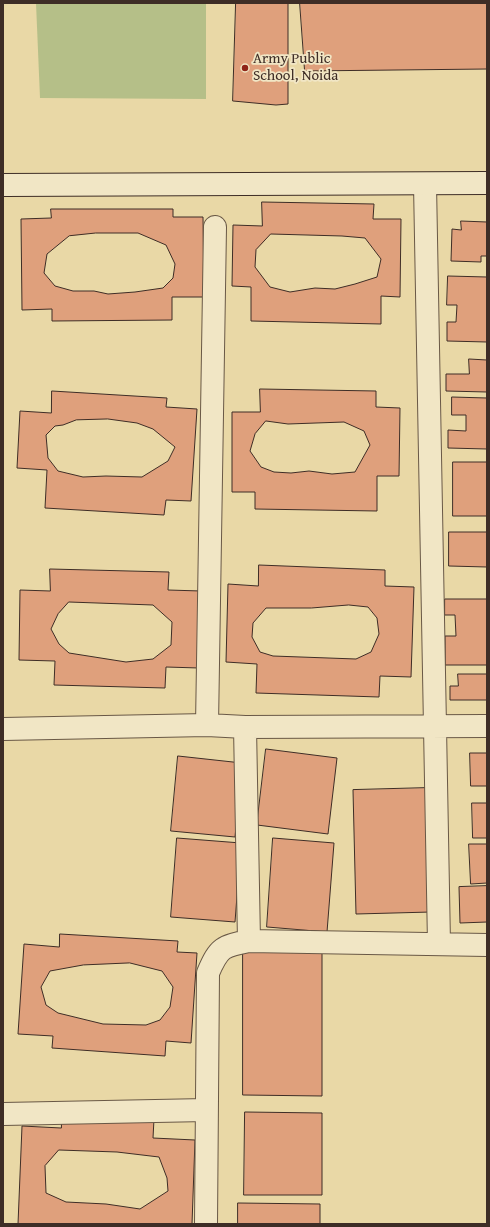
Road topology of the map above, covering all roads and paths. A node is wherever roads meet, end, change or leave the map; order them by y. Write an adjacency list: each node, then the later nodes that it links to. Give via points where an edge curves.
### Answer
1 (487, 183): 2 (street)
2 (425, 184): 3 (street); 6 (street)
3 (3, 185)
4 (215, 227): 5 (street)
5 (206, 725): 8 (street); 9 (street)
6 (434, 726): 7 (street); 8 (street); 11 (street)
7 (487, 726)
8 (244, 727): 10 (street)
9 (3, 729)
10 (249, 941): 11 (street); 13 (street, via 228,945 216,956 208,973)
11 (439, 944): 12 (street)
12 (487, 945)
13 (206, 1110): 14 (street); 15 (street)
14 (3, 1114)
15 (206, 1224)

